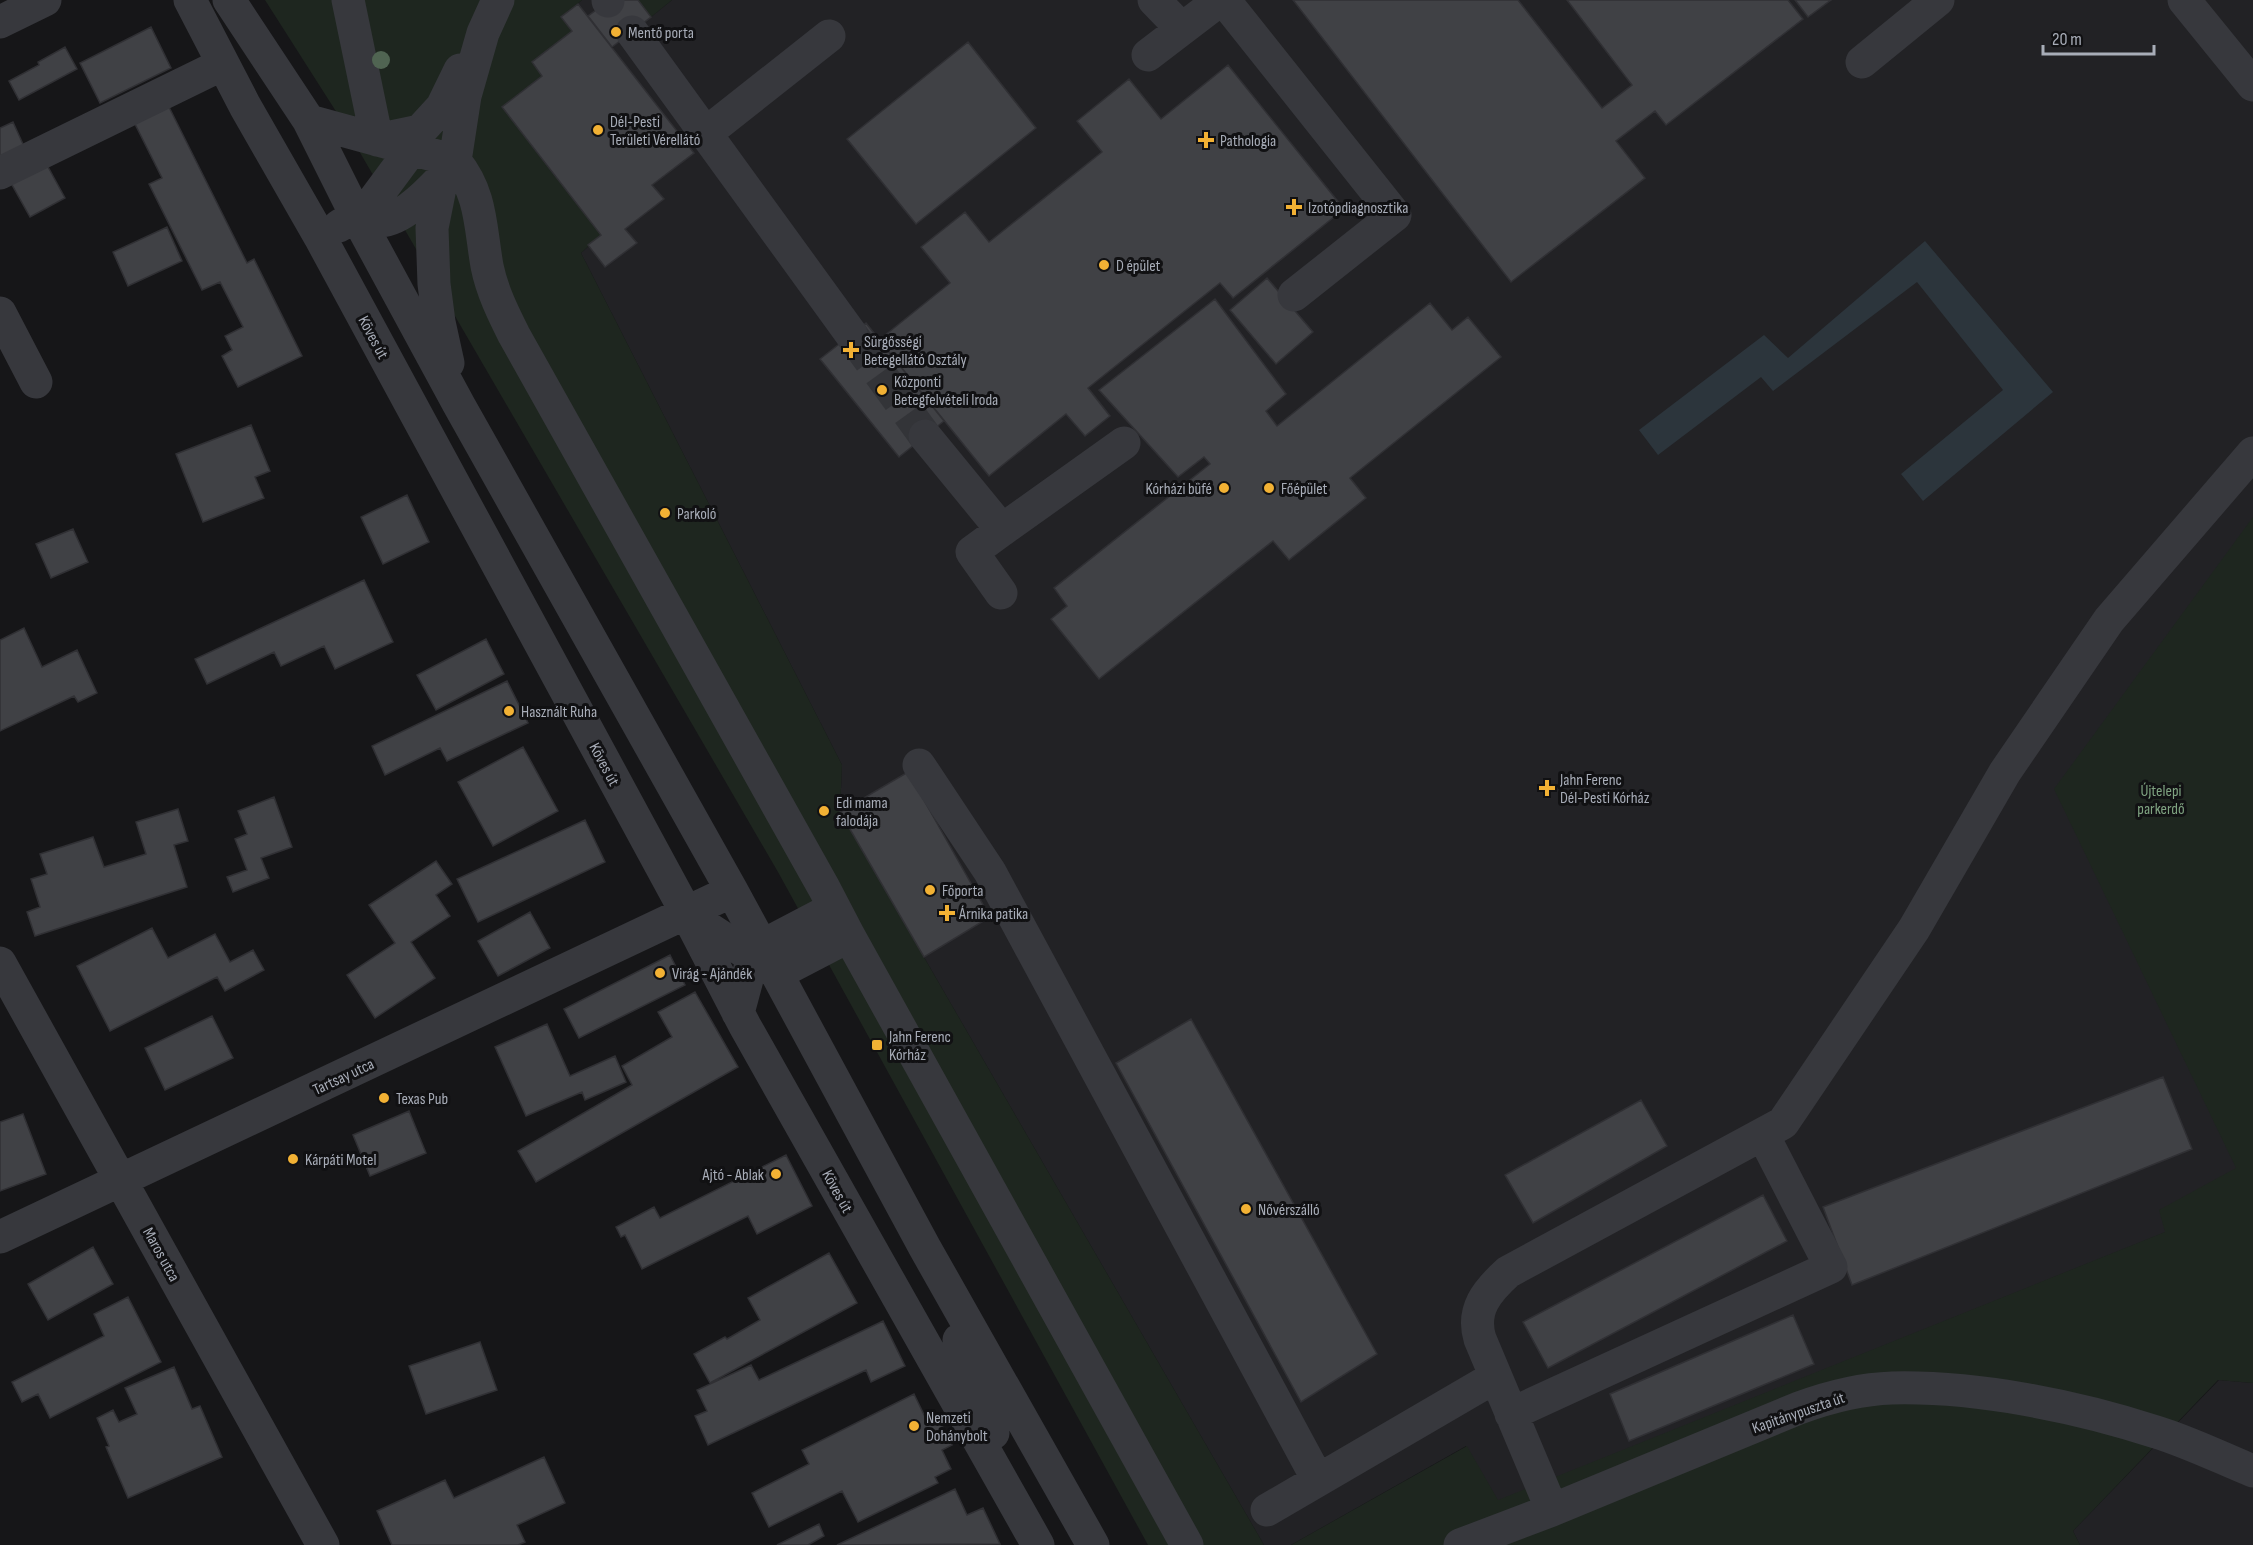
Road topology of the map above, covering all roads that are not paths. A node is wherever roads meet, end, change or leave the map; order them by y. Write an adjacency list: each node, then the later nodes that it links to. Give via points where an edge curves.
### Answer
1 (45, 0): 10 (street)
2 (190, 0): 17 (street, Köves út)
3 (230, 0): 19 (street, Köves út)
4 (348, 0): 21 (street)
5 (498, 0): 13 (street)
6 (1154, 0): 11 (street)
7 (1222, 0): 11 (street); 27 (street, via 1395,215)
8 (1938, 0): 16 (street)
9 (2184, 0): 18 (street)
10 (0, 21)
11 (1182, 29): 15 (street)
12 (632, 32): 20 (street)
13 (483, 33): 21 (street, via 470,48 442,107 420,131); 23 (street)
14 (829, 36): 20 (street)
15 (1148, 55)
16 (1862, 62)
17 (223, 64): 24 (street); 26 (street, Köves út)
18 (2253, 85)
19 (309, 121): 21 (street); 25 (street, Köves út)
20 (705, 134): 29 (street)
21 (377, 140): 22 (street)
22 (411, 150): 23 (street); 25 (street, via 374,200)
23 (448, 169): 25 (street, via 417,203 391,218 382,221); 31 (street, via 432,228 431,256 439,322); 39 (street, via 465,173 480,213 487,265 499,304)
24 (0, 173)
25 (356, 216): 26 (street); 31 (street, Köves út)
26 (320, 237): 40 (street, Köves út)
27 (1294, 296)
28 (0, 313): 30 (street)
29 (851, 334)
30 (36, 382)
31 (459, 405): 38 (street, Köves út)
32 (925, 436): 35 (street)
33 (1124, 443): 35 (street)
34 (2253, 453): 45 (street, via 2109,620 2005,772 1914,929 1783,1123)
35 (1002, 530): 36 (street, via 972,552)
36 (1002, 592)
37 (919, 765): 52 (street, via 990,872)
38 (732, 891): 40 (street, Tartsay utca); 42 (street, Köves út)
39 (834, 908): 41 (street); 42 (street)
40 (687, 914): 42 (street); 44 (street, Köves út); 46 (street, Tartsay utca)
41 (849, 936): 42 (street); 58 (street)
42 (764, 959): 44 (street); 48 (street, Köves út)
43 (0, 963): 46 (street, Maros utca)
44 (738, 1013): 55 (street, Köves út)
45 (1762, 1135): 49 (street, via 1508,1272 1482,1301 1477,1322); 50 (street, via 1831,1267)
46 (122, 1180): 47 (street, Tartsay utca); 56 (street, Maros utca)
47 (0, 1238)
48 (926, 1248): 55 (street, Köves út); 57 (street, Köves út)
49 (1495, 1377): 50 (street); 52 (street)
50 (1510, 1414): 54 (street)
51 (2249, 1463): 54 (street, Kapitánypuszta út, via 2157,1432 2031,1401 1967,1392 1892,1388 1832,1396 1799,1407)
52 (1318, 1480): 53 (street)
53 (1268, 1510)
54 (1552, 1510): 59 (street, Kapitánypuszta út)
55 (1032, 1535)
56 (323, 1545)
57 (1093, 1545)
58 (1187, 1545)
59 (1460, 1545)

